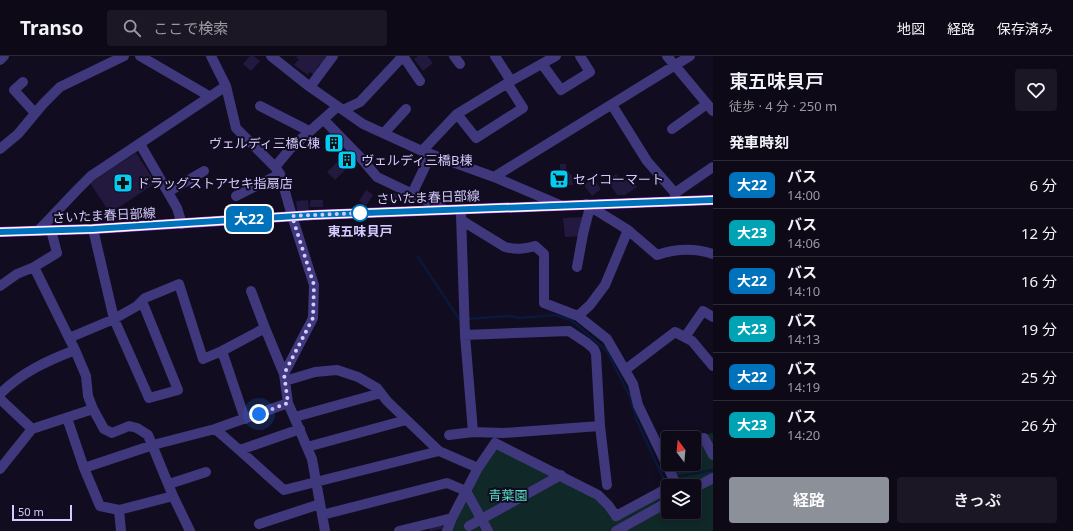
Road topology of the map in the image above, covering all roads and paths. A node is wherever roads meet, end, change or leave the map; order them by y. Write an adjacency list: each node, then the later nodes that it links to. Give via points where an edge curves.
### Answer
1 (4, 56): 12 (street)
2 (124, 56): 25 (street, via 60,87)
3 (140, 56): 19 (street)
4 (211, 56): 17 (street)
5 (271, 56): 18 (street)
6 (334, 56): 18 (street)
7 (495, 56): 16 (street)
8 (580, 56): 11 (street, via 590,72 561,90)
9 (667, 56): 13 (street)
10 (690, 56): 13 (street)
11 (549, 59): 16 (street)
12 (0, 60)
13 (674, 65): 20 (street); 22 (street)
14 (420, 81): 23 (street, via 403,56 360,102)
15 (23, 82): 25 (street, via 14,90)
16 (509, 82): 26 (street); 26 (street, via 523,108 476,138)
17 (226, 86): 19 (street); 35 (street, via 236,128)
18 (310, 87): 23 (street)
19 (209, 96): 31 (street)
20 (612, 105): 37 (street); 41 (street, via 647,161)
21 (260, 106): 29 (street)
22 (710, 108): 28 (street)
23 (340, 109): 27 (street); 30 (street, via 363,124)
24 (406, 109): 30 (street)
25 (35, 113): 32 (street, via 18,134)
26 (457, 114): 33 (street)
27 (324, 120): 29 (street); 39 (street, via 377,177)
28 (672, 128)
29 (309, 131): 35 (street, via 290,149)
30 (384, 133): 33 (street)
31 (140, 144): 38 (street); 53 (street, via 91,176)
32 (0, 149)
33 (427, 153): 37 (street); 39 (street)
34 (713, 167): 41 (street)
35 (278, 170): 40 (street); 47 (street)
36 (204, 171): 38 (street)
37 (494, 177): 43 (street)
38 (168, 192): 49 (street)
39 (412, 194): 46 (street)
40 (236, 196)
41 (675, 197): 42 (main road, さいたま春日部線); 44 (main road, さいたま春日部線)
42 (713, 200)
43 (560, 205): 44 (main road, さいたま春日部線); 45 (main road, さいたま春日部線)
44 (588, 206): 52 (street); 57 (street)
45 (461, 209): 46 (main road, さいたま春日部線); 48 (street)
46 (446, 210): 47 (main road, さいたま春日部線)
47 (292, 216): 49 (main road, さいたま春日部線); 72 (street, via 314,285 313,318)
48 (461, 220): 61 (street, via 505,247 520,250 536,246 544,254 544,303); 65 (street)
49 (182, 224): 50 (main road, さいたま春日部線)
50 (93, 229): 51 (main road, さいたま春日部線); 63 (street)
51 (50, 230): 53 (main road, さいたま春日部線); 56 (street, via 57,253)
52 (628, 230): 55 (street, via 657,255 670,251 700,250); 61 (street, via 605,284 590,305)
53 (38, 231): 54 (main road, さいたま春日部線)
54 (0, 232)
55 (713, 254)
56 (34, 267): 58 (street, via 17,274); 67 (street)
57 (577, 267)
58 (0, 286)
59 (251, 291): 64 (street)
60 (142, 301): 63 (street); 63 (street, via 178,390 149,398); 69 (street, via 179,284 203,359)
61 (578, 316): 71 (street, via 607,339)
62 (713, 317): 66 (street, via 703,311)
63 (114, 319): 67 (street)
64 (265, 328): 69 (street); 72 (street)
65 (464, 334): 82 (street, via 568,331 587,343 596,354); 86 (street)
66 (685, 337): 70 (street); 71 (street, via 675,332)
67 (69, 338): 68 (street)
68 (75, 350): 74 (street, via 42,363 10,384); 77 (street, via 86,376 88,396)
69 (222, 351): 80 (street)
70 (712, 363)
71 (625, 370): 100 (street, via 633,384 638,405)
72 (284, 378): 73 (street, via 337,370 358,377); 76 (street)
73 (381, 393): 78 (street); 81 (street)
74 (0, 394)
75 (0, 399): 83 (street)
76 (288, 403): 78 (street); 80 (street)
77 (93, 409): 79 (street); 89 (street, via 104,429 112,433 129,426 137,428 148,435)
78 (295, 417): 85 (street)
79 (67, 418): 83 (street); 94 (street)
80 (245, 419): 84 (street)
81 (406, 420): 90 (street); 92 (street)
82 (600, 426): 86 (street, via 503,433); 104 (street)
83 (32, 429): 96 (street)
84 (215, 429): 89 (street); 91 (street)
85 (300, 429): 90 (street); 91 (street)
86 (473, 432): 87 (street)
87 (449, 435)
88 (704, 438): 93 (street)
89 (153, 445): 94 (street); 102 (street)
90 (307, 447): 101 (street)
91 (240, 450): 101 (street, via 284,490)
92 (439, 451): 95 (street); 101 (street)
93 (713, 455)
94 (84, 468): 110 (street, via 100,506)
95 (478, 468): 98 (street, via 495,443); 105 (street)
96 (0, 469)
97 (206, 472): 102 (street)
98 (561, 475): 112 (street, via 598,495); 114 (street)
99 (713, 478): 103 (street)
100 (674, 479)
101 (317, 482): 108 (street)
102 (169, 484): 107 (street)
103 (701, 484)
104 (607, 485)
105 (466, 491): 111 (street, via 447,483); 113 (street); 114 (street)
106 (661, 492): 112 (street)
107 (173, 496): 110 (street); 119 (street)
108 (320, 504): 111 (street); 115 (street)
109 (661, 506): 117 (street)
110 (119, 510): 118 (street)
111 (322, 515): 120 (street)
112 (616, 516): 117 (street)
113 (452, 518): 121 (street); 122 (street)
114 (481, 519): 116 (street); 123 (street)
115 (259, 524)
116 (470, 526)
117 (618, 530)
118 (121, 531)
119 (190, 531)
120 (325, 531)
121 (399, 531)
122 (447, 531)
123 (488, 531)

